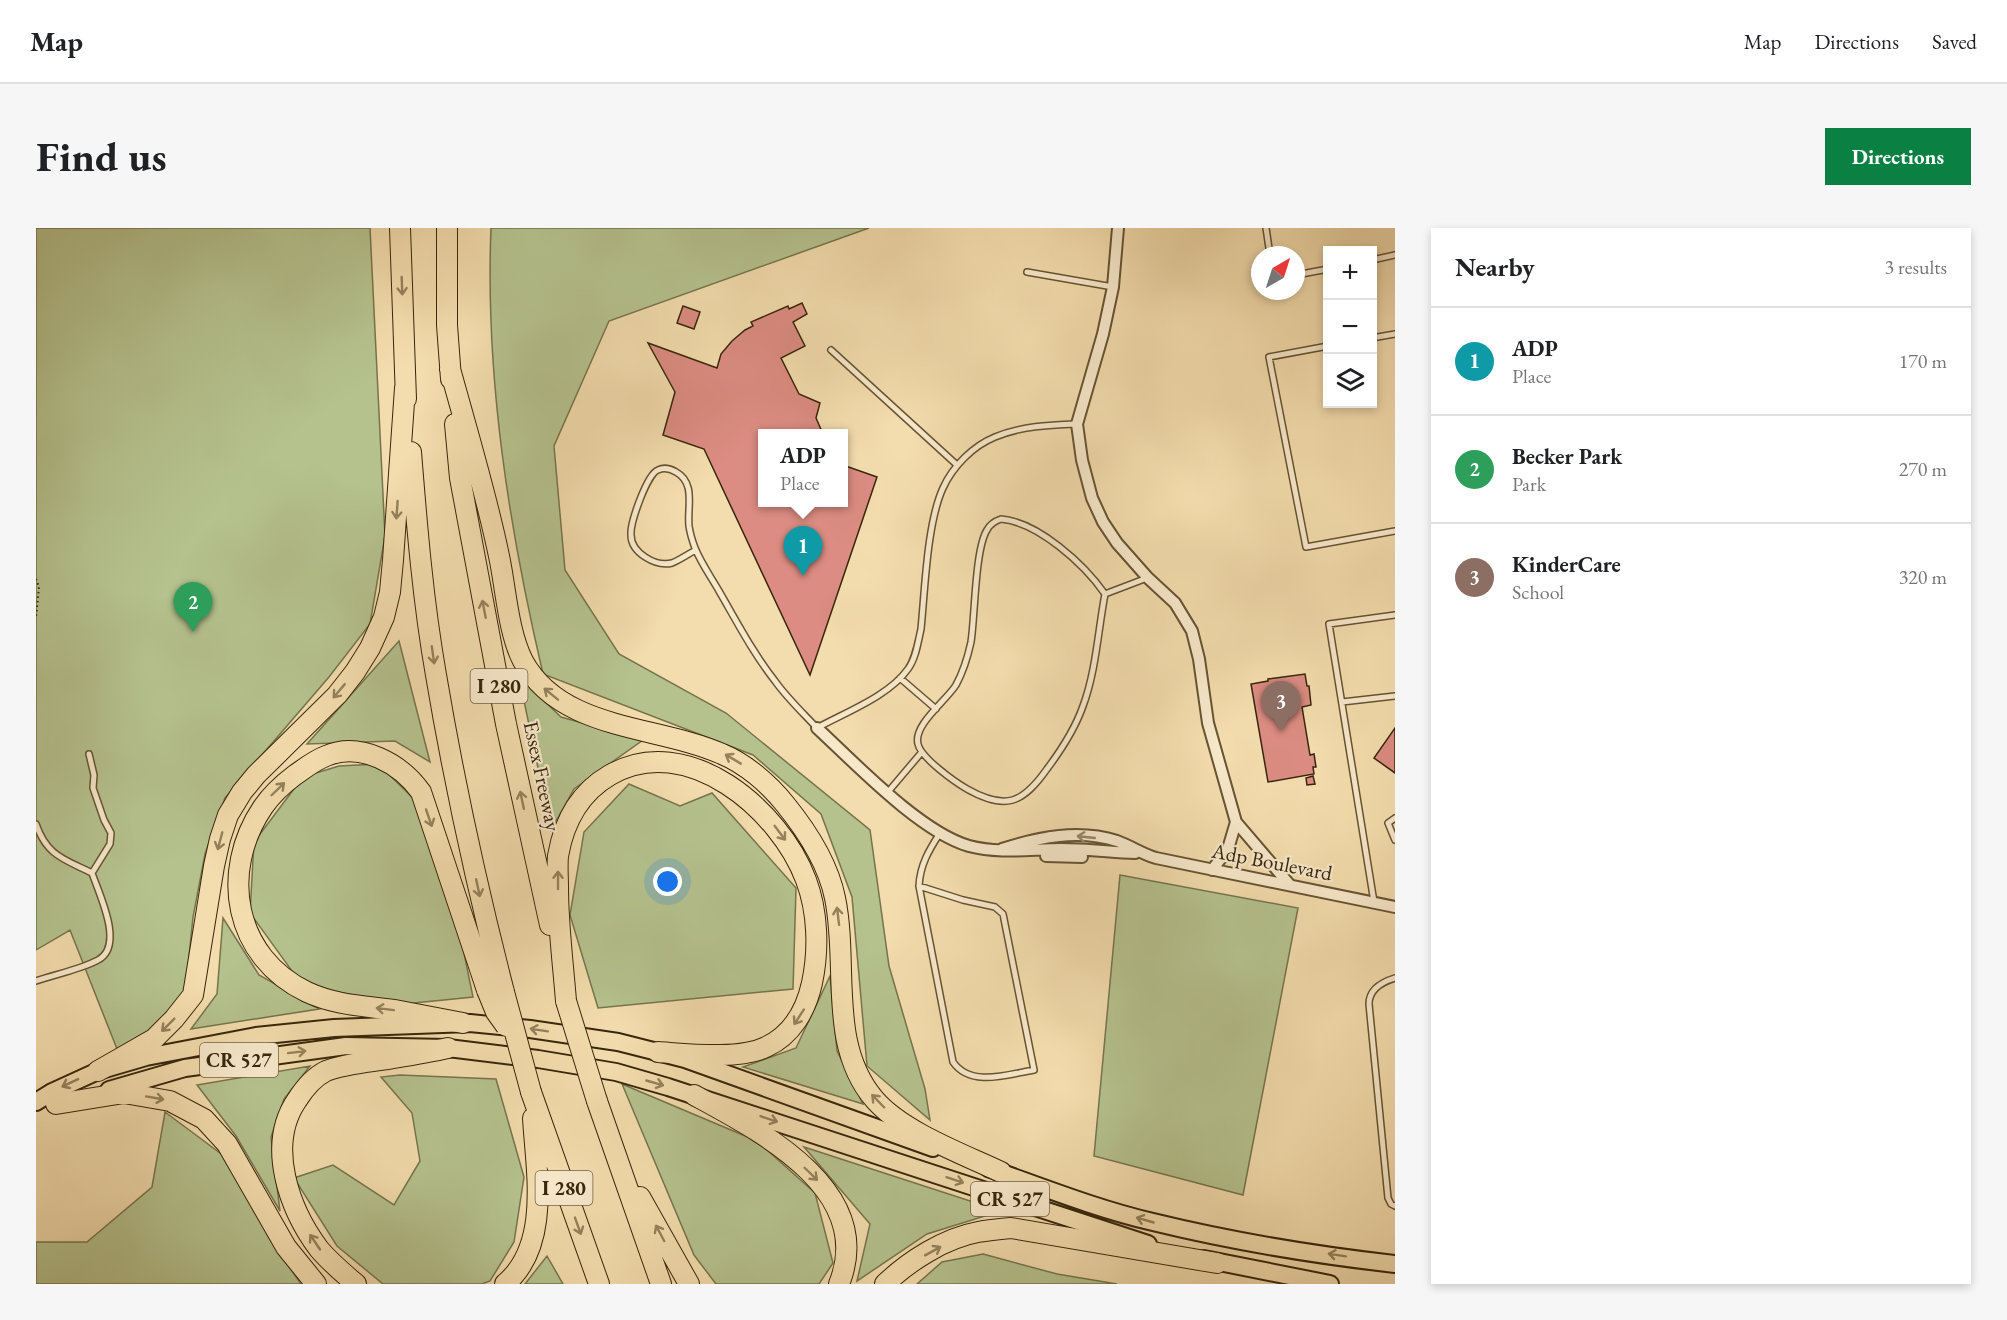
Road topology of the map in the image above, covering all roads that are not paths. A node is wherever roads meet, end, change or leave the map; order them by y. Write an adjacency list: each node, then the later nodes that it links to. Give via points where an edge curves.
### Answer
1 (400, 228): 17 (highway, I 280, one-way to 17)
2 (447, 228): 16 (highway, Essex Freeway / I 280)
3 (1118, 228): 11 (street)
4 (1266, 228): 5 (lane)
5 (1269, 246)
6 (1395, 255): 7 (lane)
7 (1377, 259)
8 (1323, 270): 10 (lane)
9 (1027, 272): 11 (lane)
10 (1305, 274)
11 (1113, 287): 18 (street)
12 (1395, 334): 13 (lane)
13 (1377, 337)
14 (1323, 347): 20 (lane, via 1269,357 1306,547)
15 (831, 350): 19 (lane)
16 (450, 369): 49 (highway, Essex Freeway / I 280, one-way to 16, via 506,724 460,478); 60 (highway, one-way to 16, via 899,1120 876,1101 859,1077 849,1052 841,942 829,876 805,829 783,801 747,768 725,755 574,710 545,690 523,661)
17 (405, 388): 48 (highway, I 280, one-way to 48, via 421,563 436,673); 53 (highway, one-way to 53, via 393,560 384,617 370,648 337,695 256,775 228,815 214,866 193,995 154,1039)
18 (1077, 424): 19 (lane, via 1047,425 994,437); 22 (street, via 1092,498 1103,522)
19 (957, 465): 25 (lane, via 943,487 936,510 917,648)
20 (1395, 531)
21 (696, 550): 21 (lane, via 665,564 646,557 633,543 632,525 645,488 659,469 678,473 687,482 689,525); 29 (lane, via 754,652)
22 (1148, 578): 23 (lane); 34 (street, via 1175,603 1191,631 1208,723)
23 (1105, 594): 28 (lane, via 1072,558 1038,533 1010,520 994,522 987,529 981,549 971,643 964,667 956,685); 30 (lane, via 1083,706 1059,754 1027,794 1006,801 977,795)
24 (1395, 615): 27 (lane, via 1329,624)
25 (900, 678): 28 (lane); 29 (lane)
26 (1395, 696): 27 (lane)
27 (1342, 702): 44 (lane)
28 (936, 709): 30 (lane, via 922,724 917,738)
29 (818, 728): 32 (street, Adp Boulevard)
30 (921, 753): 32 (lane)
31 (89, 754): 41 (lane, via 93,788 111,833 110,844)
32 (888, 792): 36 (street, Adp Boulevard)
33 (1395, 818): 37 (lane, via 1388,823)
34 (1236, 822): 40 (street, via 1228,849); 42 (street)
35 (36, 824): 41 (lane, via 42,840 57,856)
36 (940, 833): 38 (street, Adp Boulevard, via 969,846); 43 (lane, via 923,862)
37 (1395, 840)
38 (1002, 849): 39 (street, Adp Boulevard, via 1019,855 1127,860); 39 (street, Adp Boulevard, one-way to 38, via 1118,842 1084,835 1029,840)
39 (1141, 854): 40 (street, Adp Boulevard)
40 (1212, 870): 42 (street, Adp Boulevard)
41 (92, 873): 47 (lane, via 109,924 109,951 99,959)
42 (1289, 884): 44 (street, Adp Boulevard)
43 (919, 886): 43 (lane, via 953,1062 962,1071 983,1078 1034,1070 1003,915 995,907)
44 (1374, 902): 45 (street, Adp Boulevard)
45 (1395, 907)
46 (1395, 978): 61 (lane, via 1373,990 1369,997 1388,1198)
47 (36, 981)
48 (496, 991): 50 (highway, one-way to 48, via 349,1005 307,992 256,950 240,914 239,872 250,832 274,793 307,766 342,752 385,760 413,781 421,792); 54 (highway, I 280, bridge)
49 (566, 1001): 52 (highway, one-way to 52, via 558,857 572,812 599,781 621,768 663,762 711,775 760,809 795,854 814,909 816,965 802,1014 786,1033 766,1047 712,1055); 59 (highway, Essex Freeway / I 280, bridge)
50 (463, 1023): 52 (main road, CR 527, one-way to 50, via 541,1030); 53 (main road, CR 527, via 256,1036 146,1057)
51 (448, 1048): 55 (main road, CR 527, one-way to 55, via 616,1072); 57 (main road, CR 527, one-way to 51, via 185,1068 260,1056 346,1046); 65 (highway, one-way to 51, via 320,1249 292,1200 281,1150 286,1118 306,1086 325,1072)
52 (658, 1052): 60 (main road, CR 527)
53 (98, 1071): 56 (main road, CR 527, one-way to 56)
54 (531, 1092): 66 (highway, via 535,1231 531,1248); 67 (highway, I 280, one-way to 67)
55 (694, 1095): 62 (main road, CR 527, one-way to 62, via 1127,1238); 70 (highway, one-way to 70, via 783,1148 821,1184 838,1212 845,1239 845,1262)
56 (36, 1102)
57 (56, 1104): 58 (main road, CR 527); 64 (highway, one-way to 64, via 124,1093 170,1101 204,1119 227,1144 286,1247)
58 (36, 1112)
59 (609, 1138): 68 (highway, Essex Freeway / I 280); 69 (highway, one-way to 59)
60 (1001, 1172): 63 (main road, CR 527, one-way to 60, via 1151,1222)
61 (1395, 1206)
62 (1217, 1263): 71 (highway, one-way to 62, via 953,1239 1011,1228); 72 (main road, CR 527)
63 (1395, 1264)
64 (316, 1284)
65 (356, 1284)
66 (505, 1284)
67 (599, 1284)
68 (661, 1284)
69 (689, 1284)
70 (839, 1284)
71 (885, 1284)
72 (1330, 1284)

